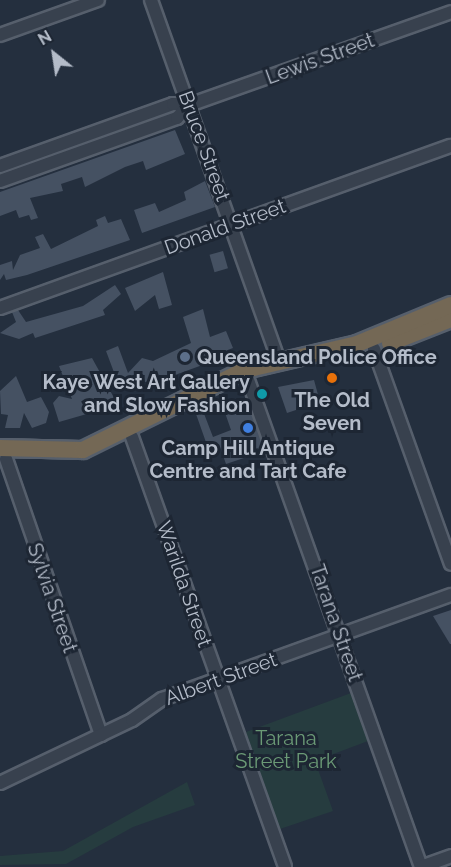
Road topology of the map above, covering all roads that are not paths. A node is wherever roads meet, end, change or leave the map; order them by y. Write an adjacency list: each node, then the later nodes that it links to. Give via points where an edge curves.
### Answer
1 (98, 0): 4 (street)
2 (151, 0): 5 (street, Bruce Street)
3 (451, 12): 5 (street, Lewis Street)
4 (0, 35)
5 (189, 105): 7 (street, Lewis Street, via 173,104); 8 (street, Lewis Street, via 177,118); 9 (street, Bruce Street)
6 (451, 146): 9 (street, Donald Street)
7 (0, 166)
8 (0, 181)
9 (231, 225): 11 (street, Donald Street); 14 (street, Bruce Street)
10 (451, 305): 14 (highway, via 357,344)
11 (0, 308)
12 (451, 319): 13 (highway)
13 (374, 349): 15 (highway); 18 (street)
14 (279, 361): 17 (highway, via 226,378 84,450)
15 (248, 380): 16 (highway); 20 (street, Tarana Street)
16 (132, 437): 17 (highway, via 68,464); 21 (street, Warilda Street)
17 (2, 455): 22 (street, Sylvia Street)
18 (451, 564)
19 (451, 595): 20 (street, Albert Street)
20 (340, 635): 21 (street, Albert Street); 26 (street, Tarana Street)
21 (218, 679): 22 (street, Albert Street, via 162,699); 25 (street, Warilda Street)
22 (101, 735): 23 (street, Albert Street)
23 (0, 783)
24 (451, 856): 26 (street)
25 (285, 867)
26 (421, 867)

